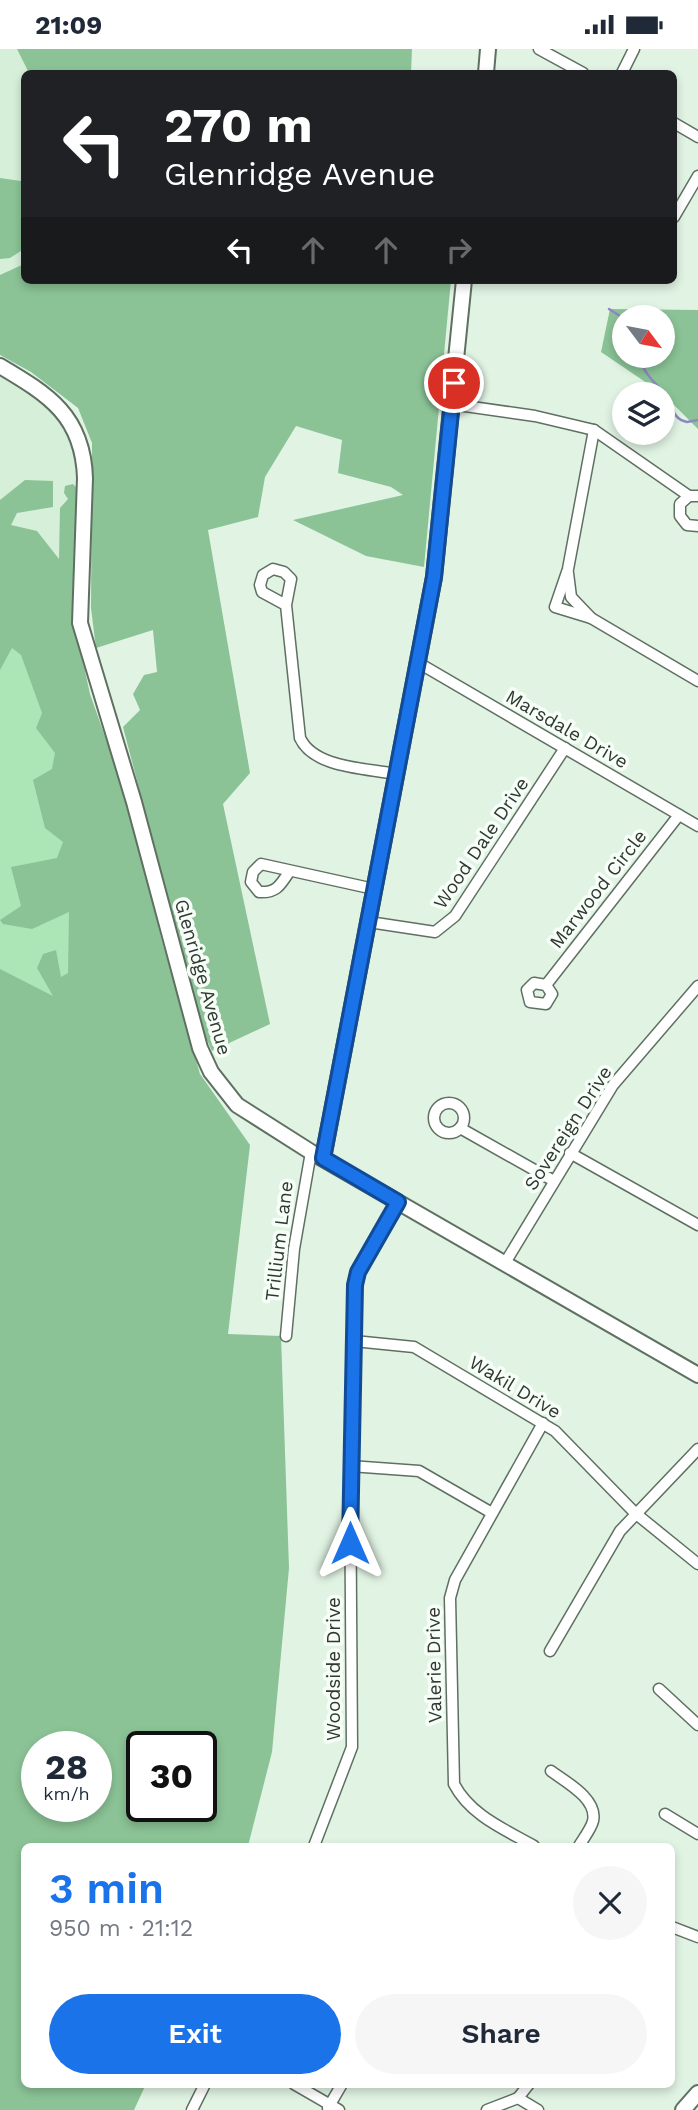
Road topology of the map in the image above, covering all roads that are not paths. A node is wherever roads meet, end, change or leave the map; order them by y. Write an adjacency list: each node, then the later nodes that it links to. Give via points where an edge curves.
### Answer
1 (488, 49): 4 (main road)
2 (539, 49): 5 (street)
3 (634, 49): 6 (street)
4 (486, 70)
5 (578, 70)
6 (624, 70)
7 (677, 125): 8 (street)
8 (698, 137)
9 (698, 176): 10 (street)
10 (677, 212)
11 (464, 284): 13 (main road)
12 (0, 366): 33 (main road, Glenridge Avenue, via 47,395 78,436 85,478 80,623 134,801 200,1048 211,1072 237,1105)
13 (451, 404): 14 (street); 20 (main road, via 434,577)
14 (594, 430): 15 (street); 17 (street)
15 (694, 496): 16 (street, via 680,504 680,516 687,525)
16 (698, 526)
17 (568, 569): 19 (street, via 571,597); 19 (street, via 555,607)
18 (286, 605): 23 (street, via 300,738 305,749 320,759)
19 (591, 618): 21 (street)
20 (417, 662): 22 (street, Marsdale Drive); 23 (main road)
21 (698, 681)
22 (565, 748): 24 (street, Marsdale Drive); 28 (street, Wood Dale Drive, via 445,927 435,932)
23 (395, 774): 27 (main road)
24 (679, 815): 25 (street, Marsdale Drive); 29 (street, Marwood Circle)
25 (698, 826)
26 (289, 872): 27 (street)
27 (374, 889): 28 (main road)
28 (369, 922): 33 (main road)
29 (546, 985)
30 (698, 986): 32 (street, Sovereign Drive, via 613,1085)
31 (460, 1128): 34 (street)
32 (570, 1153): 34 (street, Sovereign Drive); 36 (street)
33 (317, 1155): 35 (main road, Glenridge Avenue); 38 (street, Trillium Lane, via 294,1249)
34 (554, 1181): 37 (street, Sovereign Drive)
35 (398, 1202): 37 (main road, Glenridge Avenue); 39 (street, Woodside Drive, via 358,1272)
36 (697, 1222)
37 (505, 1263): 40 (main road, Glenridge Avenue)
38 (286, 1336)
39 (354, 1341): 41 (street, Wakil Drive, via 414,1347); 43 (street, Woodside Drive)
40 (698, 1375)
41 (543, 1423): 44 (street, Valerie Drive); 45 (street, Wakil Drive)
42 (698, 1449): 45 (street)
43 (350, 1466): 44 (street, via 419,1471); 53 (street, Woodside Drive, via 352,1747)
44 (492, 1513): 54 (street, Valerie Drive, via 450,1598 454,1784 463,1801 481,1816)
45 (635, 1513): 46 (street, Wakil Drive); 47 (street)
46 (698, 1564)
47 (550, 1651)
48 (659, 1689): 49 (street)
49 (698, 1725)
50 (551, 1771): 55 (street, via 593,1808 593,1822)
51 (665, 1814): 52 (street)
52 (698, 1834)
53 (315, 1843)
54 (529, 1843)
55 (581, 1843)
56 (675, 1928): 57 (street)
57 (698, 1935)
58 (203, 2088): 65 (street)
59 (300, 2088): 64 (street)
60 (340, 2088): 64 (street)
61 (526, 2088): 63 (street)
62 (698, 2093): 68 (main road)
63 (518, 2098): 66 (street); 67 (street)
64 (332, 2108)
65 (192, 2110)
66 (487, 2110)
67 (538, 2110)
68 (683, 2110)

